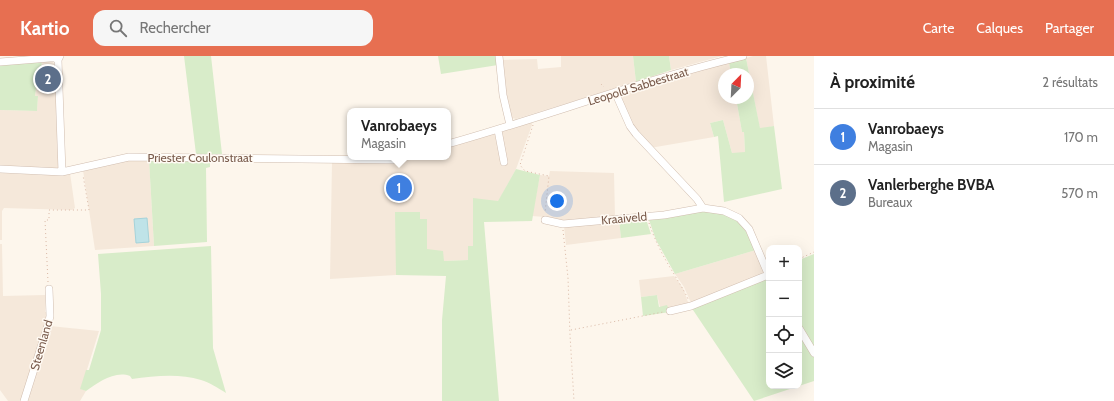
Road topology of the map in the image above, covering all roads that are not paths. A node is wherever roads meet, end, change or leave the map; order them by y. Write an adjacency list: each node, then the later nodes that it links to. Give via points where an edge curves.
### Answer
1 (499, 56): 6 (street, via 503,95)
2 (744, 56): 5 (street, Leopold Sabbestraat)
3 (59, 58): 4 (street); 12 (street)
4 (0, 62)
5 (615, 92): 6 (street, Leopold Sabbestraat); 13 (street, via 636,134)
6 (510, 124): 7 (street)
7 (498, 130): 8 (street); 10 (street)
8 (451, 143)
9 (347, 159): 12 (street, Priester Coulonstraat, via 129,157)
10 (504, 162)
11 (0, 169): 12 (street, Priester Coulonstraat)
12 (62, 172)
13 (703, 208): 14 (street, Kraaiveld, via 687,212 563,224); 15 (street, Kraaiveld, via 732,214 745,224)
14 (545, 220)
15 (766, 268)
16 (766, 276): 18 (street, Kraaiveld, via 691,306)
17 (49, 289): 21 (street, Steenland, via 48,325)
18 (670, 311)
19 (802, 333): 20 (street)
20 (814, 353)
21 (24, 401)

